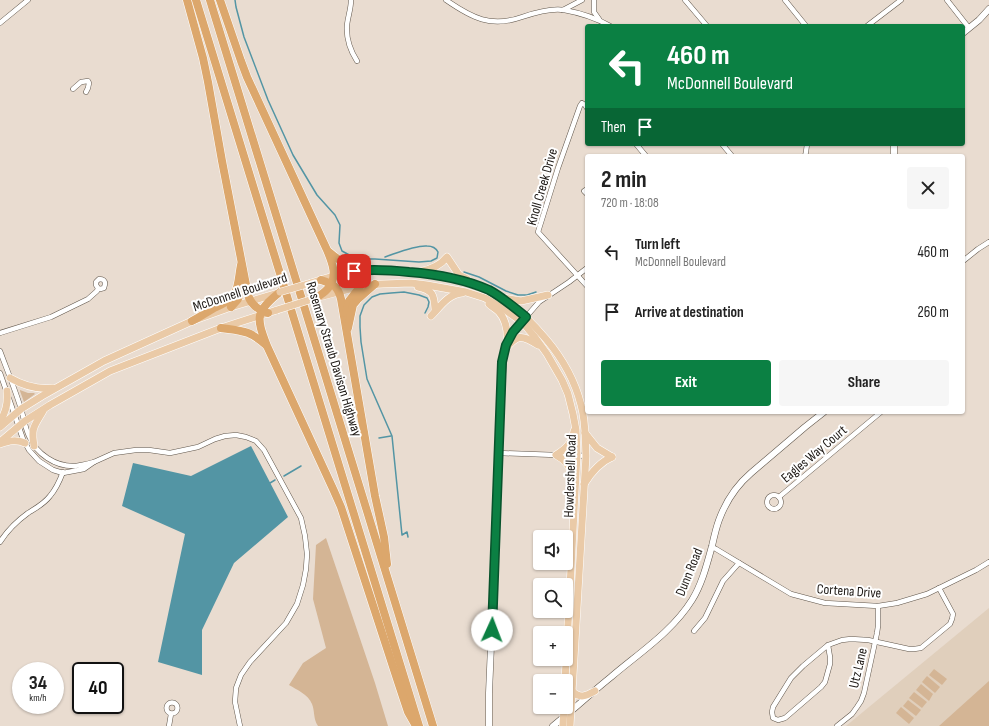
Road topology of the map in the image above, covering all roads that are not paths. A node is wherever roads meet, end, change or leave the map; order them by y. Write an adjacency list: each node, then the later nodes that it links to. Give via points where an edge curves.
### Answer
1 (28, 0): 17 (street)
2 (187, 0): 35 (highway, via 203,58)
3 (196, 0): 121 (highway, Rosemary Straub Davison Highway)
4 (210, 0): 102 (highway, Rosemary Straub Davison Highway)
5 (220, 0): 33 (highway, via 248,77)
6 (351, 0): 24 (street, via 347,34 349,47)
7 (446, 0): 15 (street, via 470,15 503,22 531,14)
8 (582, 0): 15 (street)
9 (594, 0): 16 (street, via 594,12)
10 (685, 0): 19 (street)
11 (785, 0): 20 (street)
12 (901, 0): 21 (street)
13 (947, 0): 22 (street)
14 (989, 9): 22 (street)
15 (563, 10): 16 (street)
16 (600, 21): 18 (street)
17 (0, 23)
18 (606, 24)
19 (705, 24)
20 (804, 24)
21 (870, 24)
22 (969, 28): 23 (street)
23 (965, 31)
24 (357, 61)
25 (73, 89): 26 (street, via 80,82 88,81)
26 (86, 92)
27 (585, 104): 39 (street, Knoll Creek Drive, via 582,103 575,117 538,232)
28 (638, 146): 30 (street)
29 (724, 146): 31 (street)
30 (644, 154)
31 (730, 154)
32 (989, 242): 34 (street)
33 (327, 250): 36 (highway, via 341,262); 41 (highway, via 334,266)
34 (965, 259)
35 (242, 261): 42 (highway); 63 (highway, via 231,298)
36 (365, 270): 38 (main road); 41 (main road)
37 (585, 270): 39 (street)
38 (415, 272): 45 (main road); 45 (main road, via 435,267 448,257 459,275)
39 (578, 275): 46 (street, Knoll Creek Drive); 52 (street)
40 (321, 280): 41 (highway); 51 (main road, McDonnell Boulevard, bridge)
41 (332, 280): 49 (highway); 54 (highway, via 329,288)
42 (246, 281): 56 (highway); 57 (highway, via 238,299)
43 (392, 283): 44 (main road, McDonnell Boulevard); 50 (main road, McDonnell Boulevard, via 427,285); 58 (main road, via 431,292)
44 (375, 284): 47 (main road, McDonnell Boulevard); 65 (highway, via 354,305)
45 (473, 284): 53 (main road)
46 (585, 284)
47 (360, 286): 49 (main road, McDonnell Boulevard); 61 (highway, via 349,301)
48 (98, 288): 66 (street, via 88,299 51,318)
49 (339, 292): 54 (main road, McDonnell Boulevard); 61 (highway)
50 (470, 293): 55 (main road, McDonnell Boulevard); 60 (main road, via 450,296)
51 (275, 295): 56 (main road, McDonnell Boulevard); 59 (highway, via 264,306)
52 (548, 295): 53 (main road, via 521,301); 62 (street)
53 (499, 297): 62 (main road, via 508,302)
54 (316, 298): 59 (main road, McDonnell Boulevard, bridge)
55 (485, 298): 62 (main road, McDonnell Boulevard); 68 (main road, via 506,324)
56 (251, 301): 57 (main road, McDonnell Boulevard); 59 (highway)
57 (231, 307): 63 (main road, McDonnell Boulevard)
58 (435, 309)
59 (263, 313): 64 (main road, McDonnell Boulevard); 67 (highway, via 259,324)
60 (432, 316)
61 (344, 317): 65 (highway)
62 (524, 320): 68 (street, via 513,332); 69 (main road, Howdershell Road); 84 (main road, Howdershell Road, via 535,326 570,374 582,406)
63 (192, 321): 73 (main road, McDonnell Boulevard, via 104,361)
64 (221, 328): 67 (highway, via 245,331 256,336); 76 (main road, McDonnell Boulevard, via 110,371)
65 (347, 333): 102 (highway, via 384,537)
66 (0, 334)
67 (267, 346): 120 (highway, via 341,507 390,661 408,712)
68 (505, 347): 69 (main road, via 521,337); 88 (street)
69 (543, 348): 80 (main road, Howdershell Road, via 568,394)
70 (0, 351): 72 (street)
71 (0, 373): 74 (street)
72 (10, 378): 73 (main road, via 36,388); 75 (street)
73 (57, 387): 75 (main road, McDonnell Boulevard)
74 (7, 391): 77 (street); 81 (main road, via 7,408)
75 (21, 409): 77 (main road, McDonnell Boulevard); 82 (street)
76 (44, 409): 82 (main road, McDonnell Boulevard); 87 (main road, via 33,427)
77 (15, 414): 82 (street); 83 (main road, McDonnell Boulevard)
78 (821, 414): 99 (street, Dunn Road, via 736,488 719,520)
79 (879, 414): 97 (street, Eagles Way Court)
80 (574, 420): 89 (main road, via 570,442 566,449); 90 (main road, Howdershell Road)
81 (0, 422)
82 (22, 424): 85 (main road, McDonnell Boulevard); 86 (street); 87 (street)
83 (0, 427)
84 (585, 433): 91 (main road, Howdershell Road); 96 (main road, via 597,448 612,457 597,467)
85 (0, 443): 86 (main road, via 16,440)
86 (25, 443): 94 (street, via 40,461)
87 (34, 446): 93 (street, via 44,456)
88 (499, 453): 89 (street); 123 (street)
89 (556, 455): 90 (street); 95 (main road, via 569,466)
90 (577, 455): 91 (street); 95 (main road, Howdershell Road)
91 (586, 456): 96 (main road, Howdershell Road)
92 (94, 462): 93 (street, via 75,466); 94 (street, via 84,469); 119 (street, via 114,453 136,450 170,453 198,447 220,437 236,435 256,441 264,450 300,518 305,536 306,569 297,604 286,623 241,675 236,688 235,702)
93 (65, 465): 94 (street)
94 (62, 473): 98 (street, via 50,496 15,524)
95 (576, 480): 108 (main road, Howdershell Road)
96 (584, 484): 109 (main road, Howdershell Road)
97 (779, 497)
98 (0, 542)
99 (712, 547): 101 (street, Cortena Drive); 110 (street, Dunn Road, via 698,588 686,610 669,629)
100 (989, 562): 103 (street, Cortena Drive)
101 (739, 563): 104 (street, Cortena Drive, via 792,594 825,603); 105 (street, via 723,581 705,618)
102 (390, 586): 122 (highway, Rosemary Straub Davison Highway)
103 (939, 588): 104 (street, Cortena Drive, via 897,604); 106 (street, via 953,614 950,624 921,648 909,650)
104 (878, 606): 106 (street, Utz Lane)
105 (694, 631)
106 (875, 642): 107 (street, via 851,639); 127 (street, Utz Lane, via 864,694 858,708)
107 (828, 645): 107 (street, via 791,678 773,707 773,718 785,718 825,682 830,664)
108 (565, 674)
109 (573, 674)
110 (595, 691): 111 (main road, via 584,696 578,696); 112 (street, Dunn Road)
111 (573, 692)
112 (573, 709)
113 (171, 714): 118 (street)
114 (563, 714): 117 (main road)
115 (568, 714): 117 (street, Dunn Road)
116 (571, 714): 126 (main road, Howdershell Road)
117 (563, 718): 124 (street, Dunn Road); 125 (main road)
118 (169, 726)
119 (240, 726)
120 (416, 726)
121 (420, 726)
122 (433, 726)
123 (489, 726)
124 (553, 726)
125 (563, 726)
126 (570, 726)
127 (837, 726)

